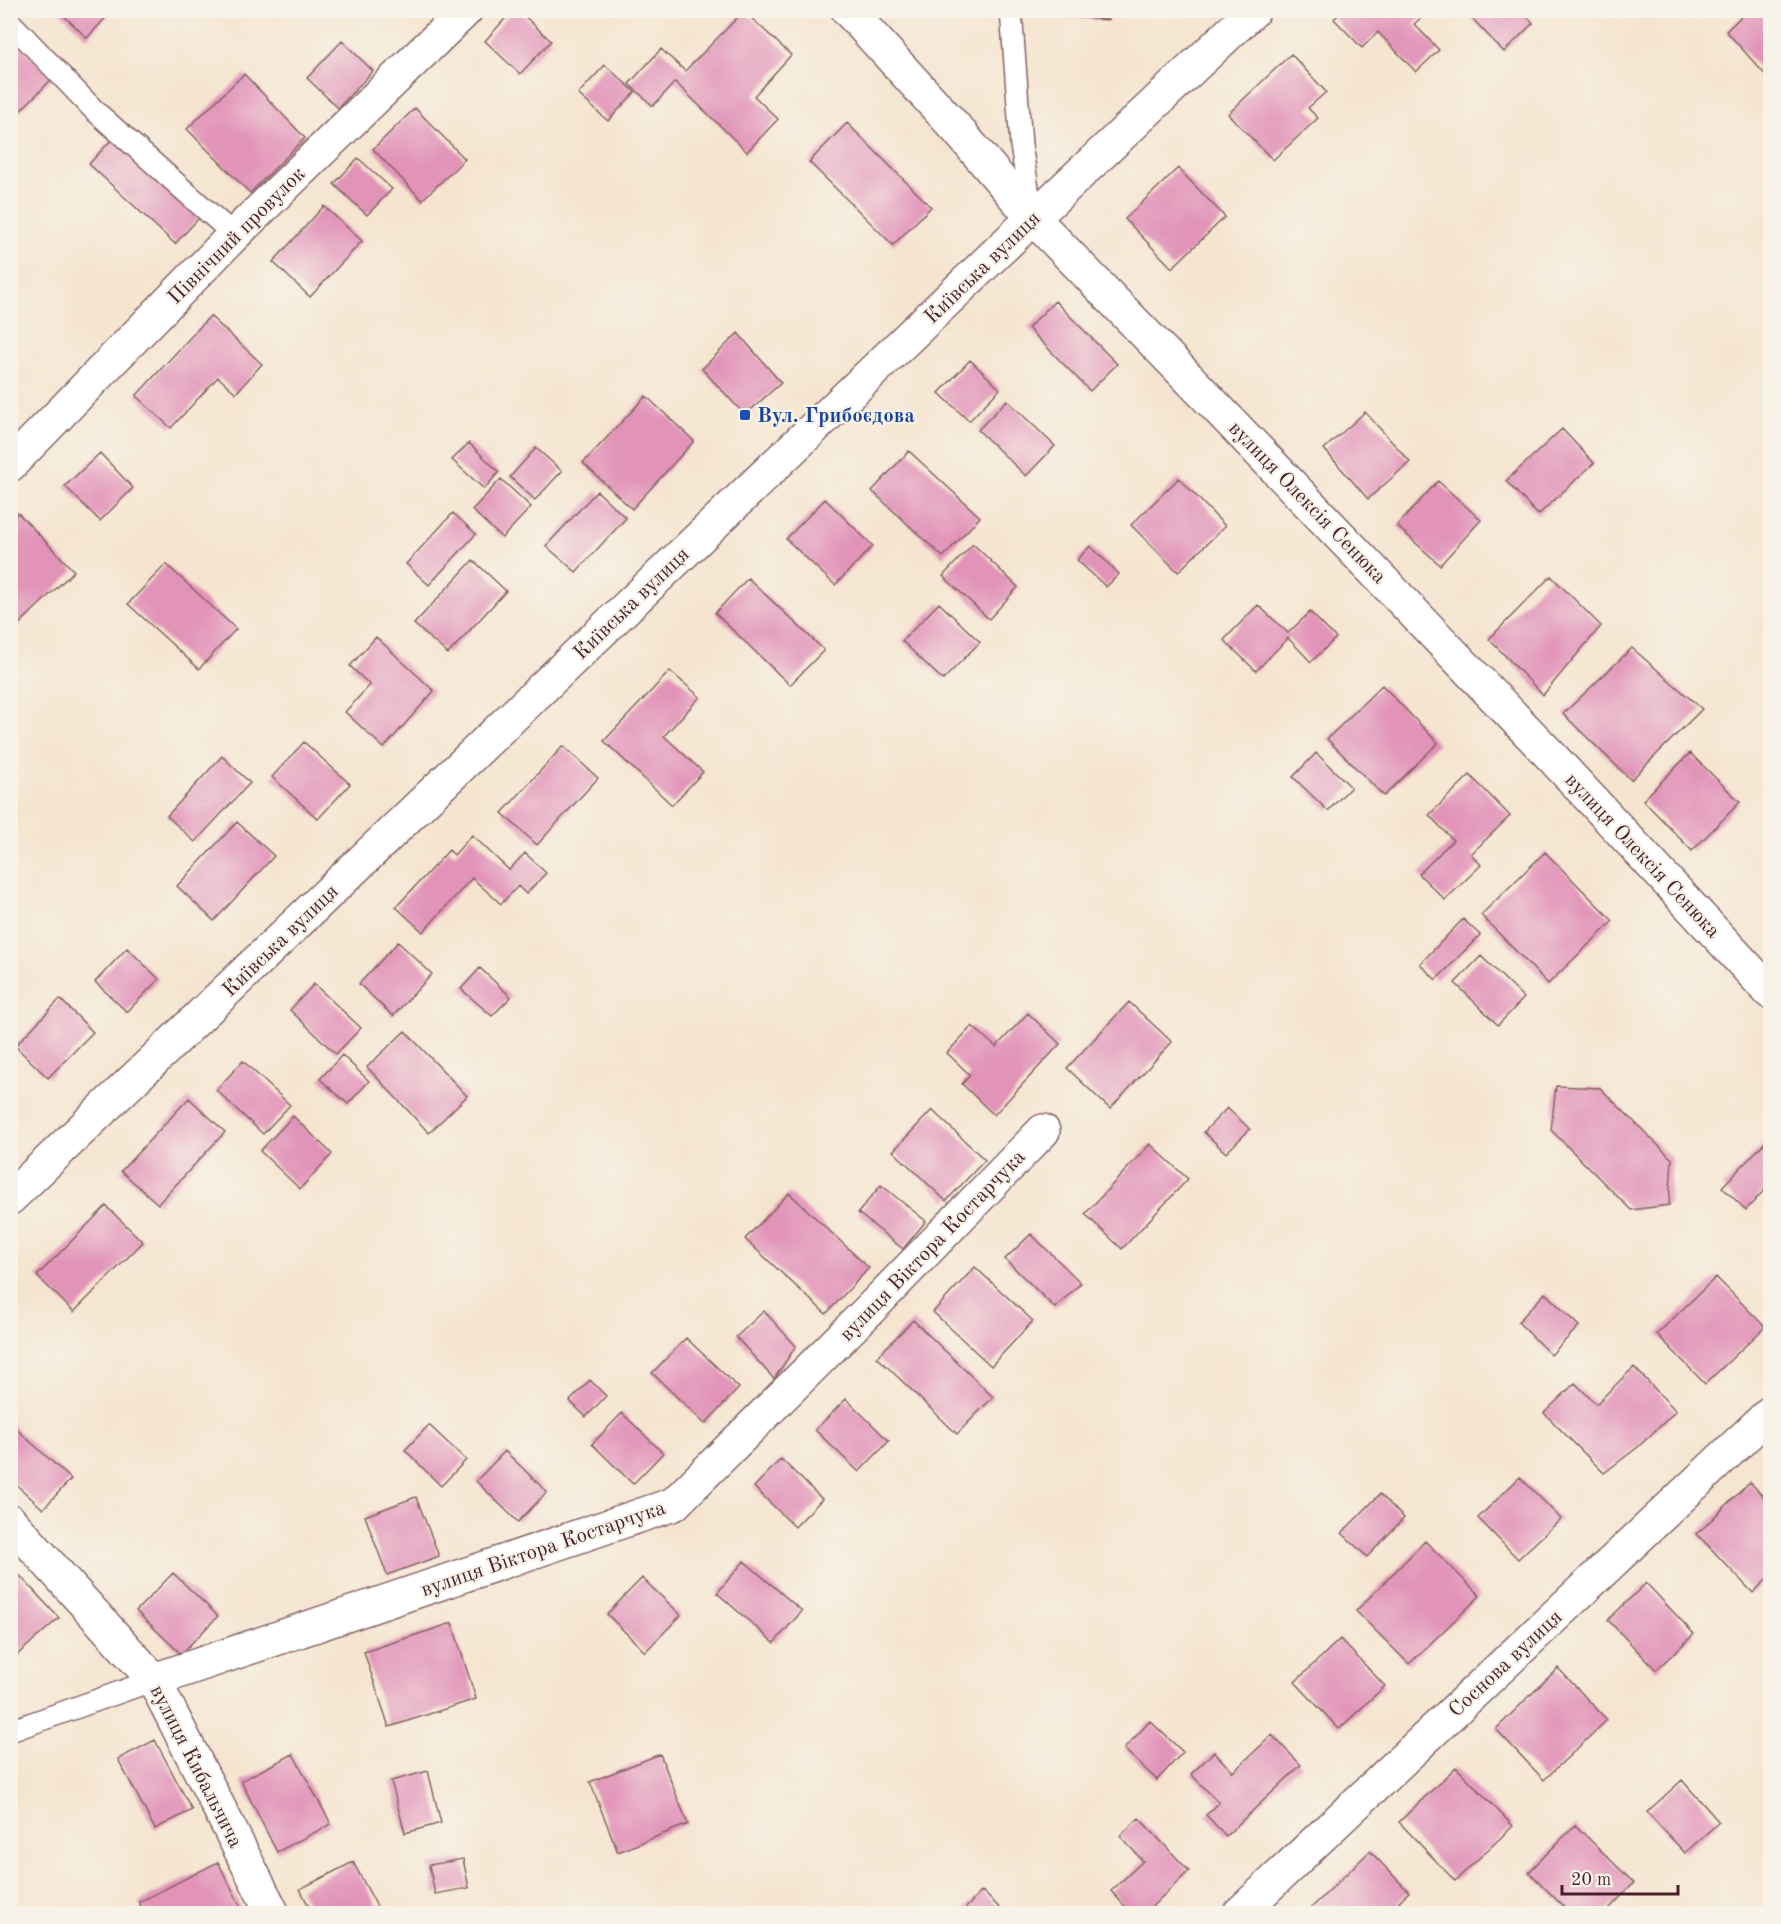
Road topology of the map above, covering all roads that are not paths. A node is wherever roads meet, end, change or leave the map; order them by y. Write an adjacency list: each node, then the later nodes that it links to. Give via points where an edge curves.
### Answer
1 (466, 10): 7 (street, Північний провулок)
2 (848, 10): 6 (street, вулиця Олексія Сенюка)
3 (1011, 10): 6 (lane, via 1021,145)
4 (1254, 10): 6 (street, Київська вулиця)
5 (10, 22): 7 (lane, via 94,110)
6 (1033, 218): 9 (street, вулиця Олексія Сенюка, via 1536,740); 11 (street, Київська вулиця)
7 (234, 235): 8 (street, Північний провулок)
8 (10, 465)
9 (1770, 992)
10 (1043, 1131): 14 (street, вулиця Віктора Костарчука, via 674,1504)
11 (10, 1198)
12 (1770, 1413): 17 (street, Соснова вулиця)
13 (10, 1521): 14 (street, вулиця Кибальчича)
14 (154, 1680): 15 (lane); 16 (street, вулиця Кибальчича)
15 (10, 1731)
16 (273, 1914)
17 (1239, 1914)

